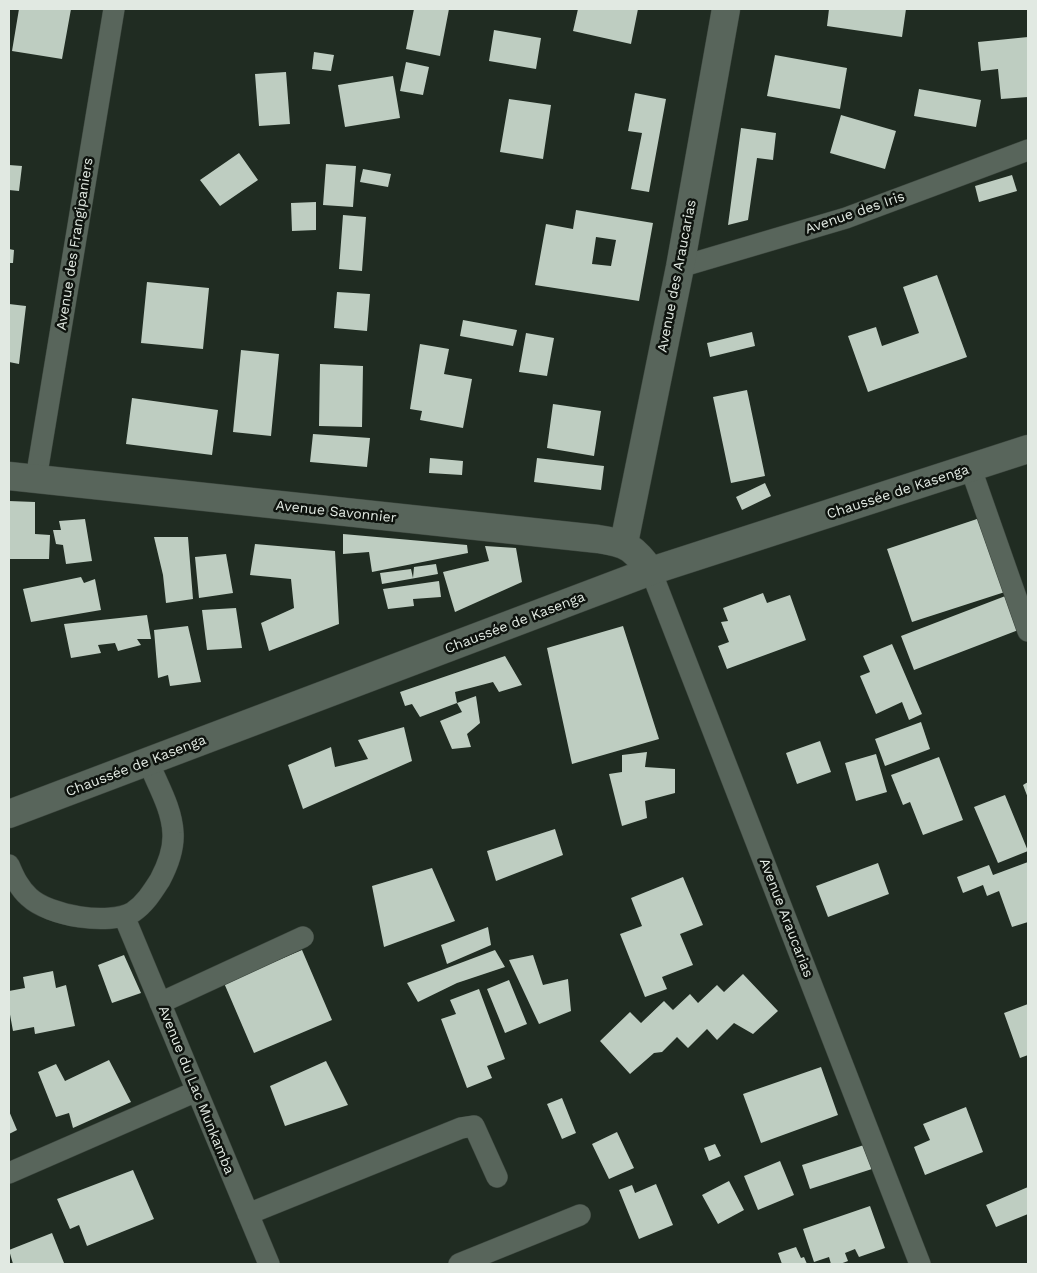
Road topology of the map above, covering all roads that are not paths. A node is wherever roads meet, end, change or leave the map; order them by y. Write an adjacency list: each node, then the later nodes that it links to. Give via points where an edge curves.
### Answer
1 (114, 9): 8 (street, Avenue des Frangipaniers)
2 (726, 9): 4 (street, Avenue des Araucarias)
3 (1028, 150): 4 (street, Avenue des Iris, via 846,218)
4 (680, 267): 9 (street, Avenue des Araucarias)
5 (1028, 449): 6 (street, Chaussée de Kasenga)
6 (971, 468): 10 (street, Chaussée de Kasenga); 11 (street)
7 (9, 476): 8 (street, Avenue Savonnier)
8 (36, 479): 9 (street, Avenue Savonnier)
9 (624, 543): 10 (street)
10 (651, 572): 12 (street, Chaussée de Kasenga); 25 (street, Avenue Araucarias)
11 (1028, 631)
12 (148, 761): 13 (street, Chaussée de Kasenga); 15 (street, via 169,811 173,845 170,859 154,890 141,906)
13 (9, 814)
14 (9, 865): 15 (street, via 19,886 30,898 45,906 96,919)
15 (124, 916): 17 (street, Avenue du Lac Munkamba)
16 (302, 937): 17 (street)
17 (160, 1003): 18 (street, Avenue du Lac Munkamba)
18 (197, 1091): 19 (street); 21 (street, Avenue du Lac Munkamba)
19 (9, 1172)
20 (497, 1177): 21 (street, via 474,1126 461,1128)
21 (248, 1214): 23 (street, Avenue du Lac Munkamba)
22 (580, 1215): 24 (street)
23 (268, 1264)
24 (460, 1264)
25 (920, 1264)

